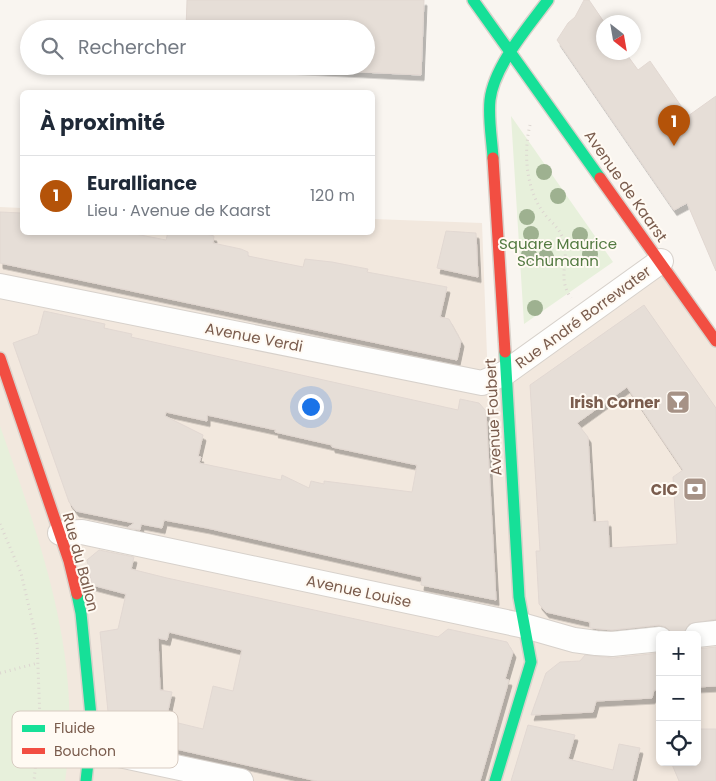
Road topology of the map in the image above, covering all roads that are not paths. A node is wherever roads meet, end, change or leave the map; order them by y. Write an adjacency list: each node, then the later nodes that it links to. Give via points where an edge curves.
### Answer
1 (473, 0): 3 (street, Avenue de Kaarst)
2 (548, 0): 3 (street, Avenue Foubert)
3 (511, 50): 4 (street, Avenue de Kaarst); 8 (street, Avenue Foubert, via 499,71 490,100)
4 (661, 261): 6 (street, Avenue de Kaarst); 8 (street, Rue André Borrewater)
5 (0, 286): 8 (street, Avenue Verdi, via 482,384)
6 (716, 341)
7 (0, 358): 9 (street, Rue du Ballon)
8 (505, 372): 10 (street, Avenue Foubert, via 519,597)
9 (60, 533): 10 (street, Avenue Louise, via 82,532); 14 (street, Rue du Ballon, via 81,613)
10 (525, 626): 13 (street, Avenue Louise, via 596,643); 19 (street, Avenue Foubert, via 531,662)
11 (716, 633): 12 (street)
12 (701, 635)
13 (656, 639)
14 (92, 711)
15 (88, 768): 17 (street, Rue du Ballon)
16 (178, 768): 18 (street)
17 (86, 781)
18 (241, 781)
19 (495, 781)

